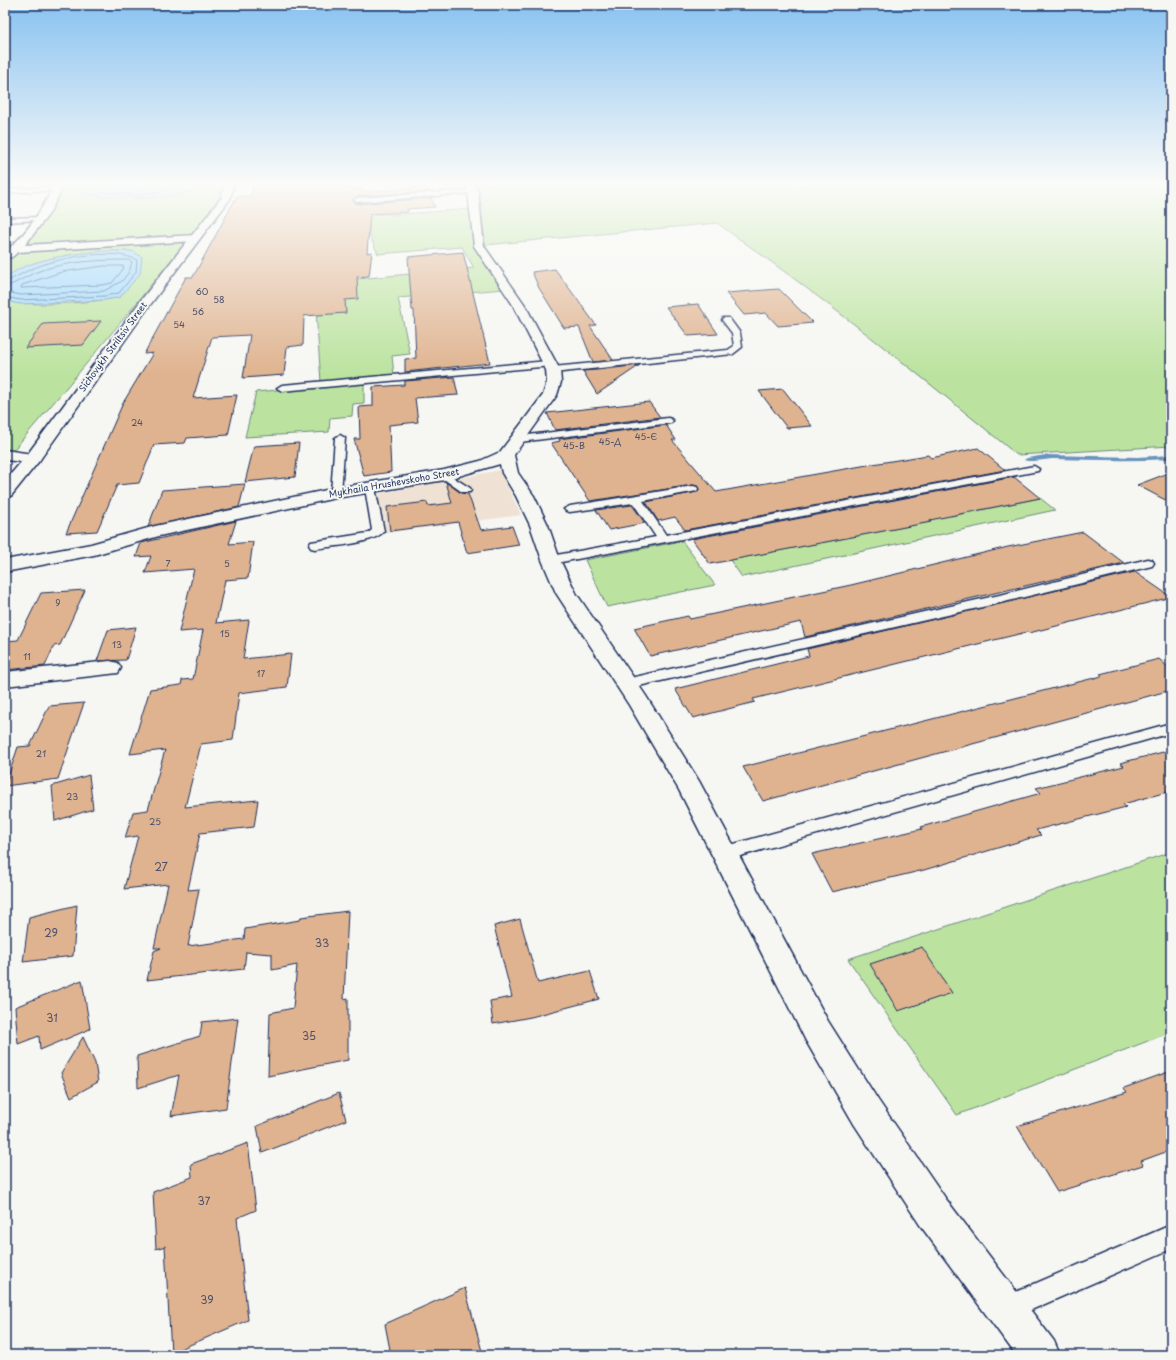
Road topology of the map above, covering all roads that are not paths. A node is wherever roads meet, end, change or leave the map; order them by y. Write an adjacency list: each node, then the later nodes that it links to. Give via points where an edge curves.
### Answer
1 (187, 248): 12 (street, Sichovykh Striltsiv Street)
2 (481, 248): 6 (street, via 519,305)
3 (10, 249): 4 (street)
4 (5, 257)
5 (726, 320): 6 (lane, via 736,333 738,347 730,352)
6 (550, 367): 7 (lane); 10 (street, via 554,382 550,395)
7 (282, 388)
8 (668, 421): 10 (lane)
9 (340, 438): 19 (lane)
10 (513, 447): 14 (street, Mykhaila Hrushevskoho Street, via 486,464); 24 (street, via 510,473 539,525)
11 (5, 455): 12 (street)
12 (33, 458): 18 (street, Sichovykh Striltsiv Street)
13 (1034, 469): 22 (lane)
14 (446, 475): 15 (street, Mykhaila Hrushevskoho Street); 17 (lane)
15 (370, 488): 19 (street, Mykhaila Hrushevskoho Street); 23 (lane, via 378,531 372,536)
16 (693, 489): 20 (lane)
17 (466, 490)
18 (5, 492)
19 (336, 493): 26 (street, Mykhaila Hrushevskoho Street, via 155,531 94,549)
20 (636, 499): 21 (lane); 22 (lane)
21 (570, 509)
22 (664, 540): 24 (lane)
23 (315, 545)
24 (551, 560): 29 (street, via 566,593)
25 (1148, 563): 29 (lane)
26 (5, 566)
27 (110, 668): 28 (street)
28 (5, 679)
29 (626, 684): 31 (street, via 690,788)
30 (1171, 728): 31 (lane)
31 (723, 854): 33 (street, via 817,1031 866,1112 933,1212)
32 (1171, 1237): 33 (lane)
33 (1005, 1309): 34 (street)
34 (1040, 1355)

